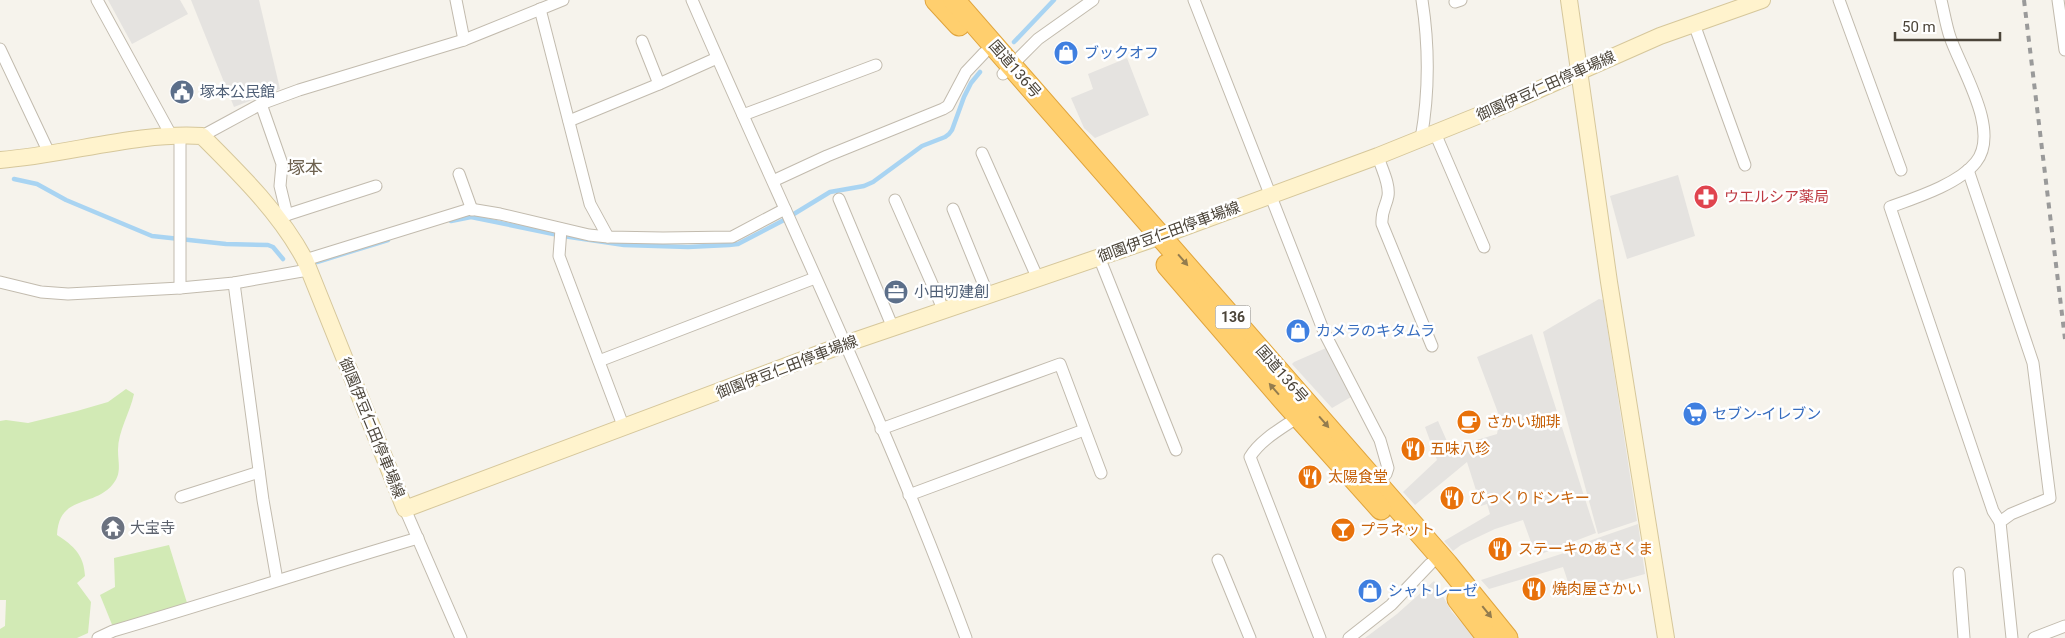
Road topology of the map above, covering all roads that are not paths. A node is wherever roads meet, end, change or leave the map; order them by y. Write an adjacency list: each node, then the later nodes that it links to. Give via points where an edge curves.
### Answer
1 (97, 0): 30 (street)
2 (456, 0): 17 (street)
3 (563, 0): 15 (street)
4 (692, 0): 22 (street)
5 (936, 0): 21 (highway, 国道136号 / 136)
6 (954, 0): 24 (highway, 国道136号 / 136)
7 (1093, 0): 24 (street, via 1049,29)
8 (1194, 0): 43 (street)
9 (1422, 0): 32 (street)
10 (1569, 0): 25 (main road)
11 (1762, 0): 16 (main road, 御園伊豆仁田停車場線)
12 (1839, 0): 38 (street)
13 (1941, 0): 39 (street, via 1950,36 1984,124 1983,147 1977,161)
14 (2061, 1): 20 (street)
15 (540, 9): 17 (street); 29 (street)
16 (1694, 24): 25 (main road, 御園伊豆仁田停車場線); 37 (street)
17 (464, 40): 27 (street)
18 (642, 41): 26 (street)
19 (0, 49): 34 (street)
20 (2065, 50)
21 (984, 53): 24 (highway, 国道136号 / 136); 41 (street, via 966,72 948,106)
22 (717, 58): 26 (street); 28 (street)
23 (876, 65): 28 (street)
24 (1007, 70): 52 (highway, 国道136号 / 136)
25 (1580, 71): 32 (main road, 御園伊豆仁田停車場線); 93 (main road, via 1609,282)
26 (659, 84): 29 (street)
27 (261, 104): 31 (street); 49 (street, via 282,164)
28 (743, 115): 41 (street)
29 (569, 121): 51 (street, via 590,204)
30 (175, 135): 31 (main road); 34 (main road); 60 (street)
31 (202, 136): 49 (main road, 御園伊豆仁田停車場線)
32 (1428, 136): 35 (main road, 御園伊豆仁田停車場線); 53 (street)
33 (982, 153): 57 (street)
34 (50, 155): 36 (main road)
35 (1378, 156): 43 (main road, 御園伊豆仁田停車場線); 65 (street, via 1388,190 1381,214 1382,224)
36 (0, 160)
37 (1745, 165)
38 (1901, 170)
39 (1968, 170): 78 (street, via 2033,363 2050,498); 78 (street, via 1934,192 1890,208 1993,511)
40 (459, 174): 48 (street)
41 (773, 181): 46 (street)
42 (376, 186): 49 (street)
43 (1270, 196): 52 (main road, 御園伊豆仁田停車場線); 74 (street, via 1324,332 1380,440 1388,468)
44 (839, 199): 63 (street)
45 (895, 200): 62 (street)
46 (785, 209): 51 (street, via 732,237); 56 (street)
47 (954, 209): 61 (street)
48 (472, 210): 50 (street); 55 (street)
49 (281, 216): 55 (main road, 御園伊豆仁田停車場線)
50 (561, 229): 51 (street); 66 (street, via 559,256)
51 (608, 237)
52 (1154, 239): 54 (main road, 御園伊豆仁田停車場線); 67 (highway, 国道136号 / 136, one-way to 52); 74 (highway, 国道136号 / 136, one-way to 74)
53 (1484, 248)
54 (1099, 258): 57 (main road, 御園伊豆仁田停車場線); 71 (street)
55 (306, 265): 59 (street); 77 (main road, 御園伊豆仁田停車場線)
56 (815, 278): 64 (street); 66 (street)
57 (1038, 279): 61 (main road, 御園伊豆仁田停車場線)
58 (0, 282): 60 (street, via 33,291 68,294)
59 (234, 283): 60 (street); 72 (street)
60 (180, 288)
61 (988, 295): 62 (main road, 御園伊豆仁田停車場線)
62 (944, 310): 63 (main road, 御園伊豆仁田停車場線)
63 (893, 328): 64 (main road, 御園伊豆仁田停車場線)
64 (845, 344): 68 (main road, 御園伊豆仁田停車場線); 69 (street)
65 (1432, 346)
66 (599, 361): 68 (street)
67 (1298, 417): 74 (highway, 国道136号 / 136); 89 (street, via 1274,433 1250,457)
68 (624, 428): 77 (main road, 御園伊豆仁田停車場線)
69 (881, 429): 70 (street, via 1060,364); 75 (street)
70 (1084, 430): 73 (street); 75 (street)
71 (1176, 450)
72 (259, 472): 76 (street); 83 (street)
73 (1101, 473)
74 (1372, 488): 81 (highway, 国道136号 / 136); 92 (highway, 国道136号 / 136, one-way to 92, via 1447,564)
75 (909, 495): 87 (street)
76 (181, 498)
77 (404, 509): 79 (street)
78 (2000, 522): 95 (street)
79 (418, 538): 83 (street); 86 (street)
80 (1218, 560): 88 (street)
81 (1430, 564): 90 (street, via 1391,605); 91 (highway, 国道136号 / 136)
82 (1959, 573): 94 (street)
83 (277, 580): 85 (street)
84 (2065, 626): 96 (street)
85 (98, 638)
86 (461, 638)
87 (966, 638)
88 (1250, 638)
89 (1320, 638)
90 (1349, 638)
91 (1488, 638)
92 (1507, 638)
93 (1666, 638)
94 (1964, 638)
95 (2012, 638)
96 (2034, 638)

